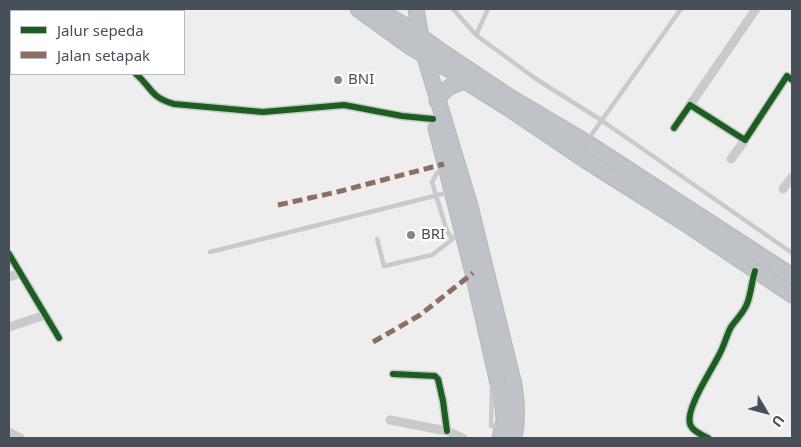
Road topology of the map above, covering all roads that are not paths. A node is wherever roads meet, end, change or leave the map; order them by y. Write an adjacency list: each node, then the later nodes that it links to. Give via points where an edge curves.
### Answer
1 (358, 9): 10 (highway)
2 (377, 9): 8 (highway)
3 (453, 9): 9 (lane)
4 (488, 9): 9 (lane)
5 (681, 9): 18 (lane)
6 (756, 9): 16 (street)
7 (412, 10): 8 (highway); 10 (highway); 11 (highway)
8 (408, 27): 10 (highway)
9 (476, 35): 18 (lane, via 536,79)
10 (419, 47): 11 (highway); 14 (highway); 15 (highway); 17 (highway)
11 (450, 57): 21 (highway)
12 (137, 75): 17 (street, via 156,96 174,104 263,112 344,105)
13 (791, 75): 20 (street)
14 (465, 81): 15 (highway, via 449,87); 33 (highway)
15 (437, 101): 49 (highway, via 472,215 514,385 517,402)
16 (690, 105): 19 (street); 20 (street)
17 (433, 119): 23 (highway)
18 (601, 120): 21 (lane); 31 (lane)
19 (674, 128)
20 (745, 140): 22 (street)
21 (586, 142): 35 (highway)
22 (731, 159)
23 (446, 169): 26 (highway); 27 (lane, via 432,180)
24 (792, 177): 25 (street)
25 (783, 189)
26 (451, 191): 27 (lane); 28 (highway)
27 (436, 195): 28 (lane, via 447,231 451,237); 30 (lane)
28 (459, 237): 29 (lane, via 432,255 384,266); 46 (highway, via 473,273 503,406)
29 (377, 239)
30 (210, 252)
31 (792, 253)
32 (9, 254): 34 (street)
33 (754, 271): 37 (highway); 50 (street, via 748,302 731,327 692,410 691,426)
34 (20, 274): 36 (street); 38 (street)
35 (792, 276)
36 (9, 278)
37 (792, 295)
38 (45, 315): 39 (street); 40 (street)
39 (9, 327)
40 (59, 338)
41 (394, 374): 44 (street, via 435,376 438,379)
42 (492, 380): 46 (lane, via 491,426)
43 (390, 420): 44 (street)
44 (447, 431): 48 (street)
45 (9, 432): 47 (street)
46 (501, 432)
47 (20, 438)
48 (463, 438)
49 (514, 438)
50 (708, 438)

